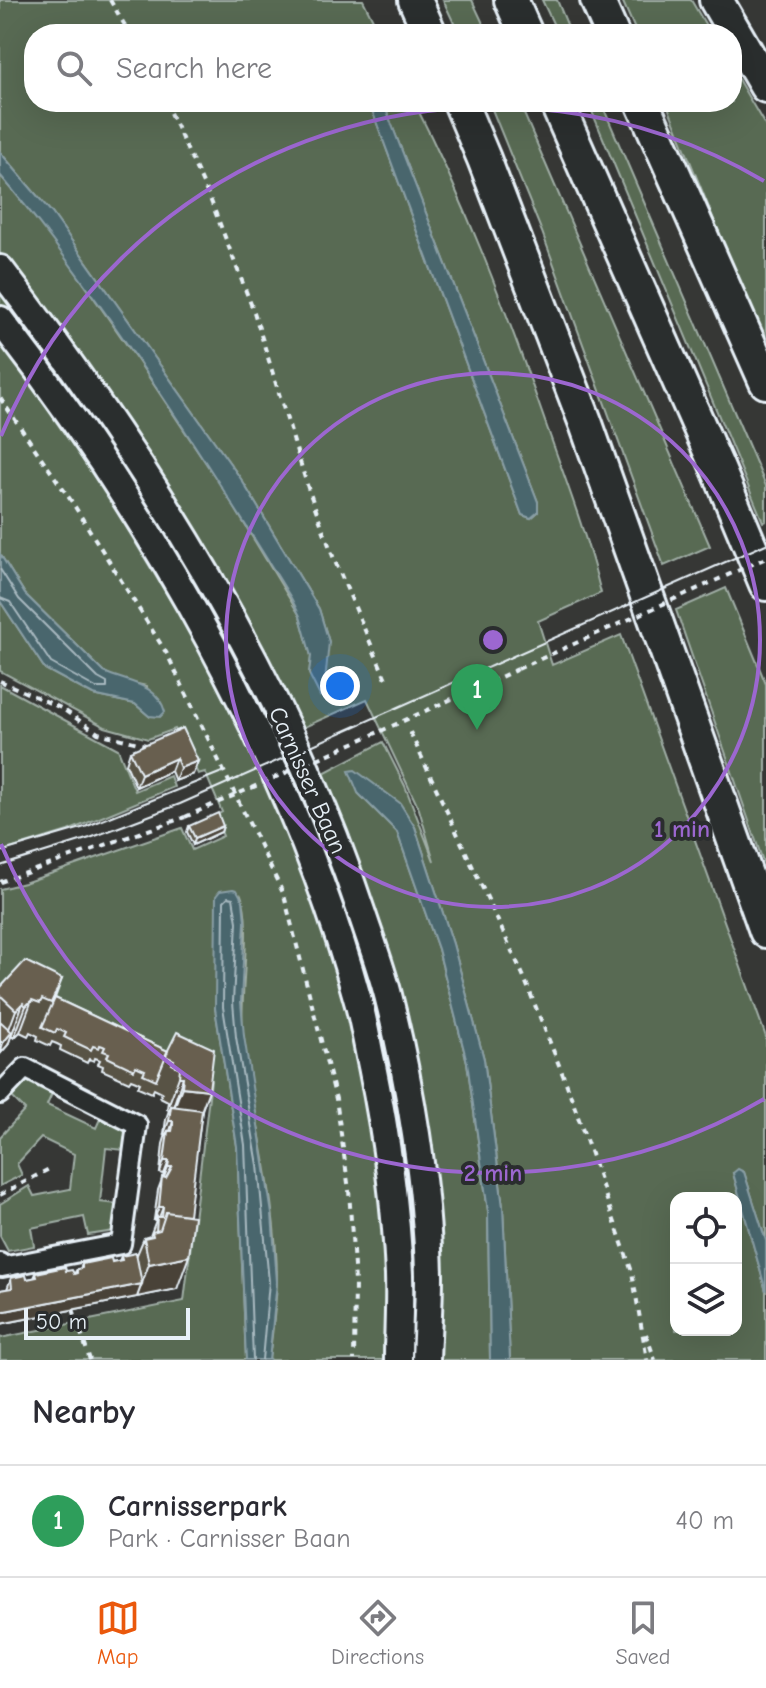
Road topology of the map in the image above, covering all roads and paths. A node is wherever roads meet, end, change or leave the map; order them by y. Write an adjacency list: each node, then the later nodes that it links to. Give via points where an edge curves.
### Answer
1 (110, 0): 6 (path)
2 (415, 0): 7 (highway)
3 (511, 0): 8 (highway)
4 (597, 0): 9 (highway)
5 (716, 0): 10 (highway)
6 (124, 24)
7 (426, 24)
8 (522, 24)
9 (608, 24)
10 (730, 24)
11 (742, 45): 12 (highway)
12 (766, 86)
13 (170, 112): 23 (path, via 254,312 308,488)
14 (464, 112): 28 (highway, via 591,438)
15 (560, 112): 22 (highway)
16 (646, 112): 19 (highway)
17 (0, 269): 38 (main road, Carnisser Baan, via 68,358 158,495 284,723 338,842 388,993 417,1135 429,1274)
18 (0, 320): 37 (main road, Carnisser Baan, via 132,511 202,628 309,850 359,1002 387,1139 399,1276)
19 (766, 382)
20 (0, 398): 36 (path, via 167,654 284,895 338,1114 355,1282)
21 (766, 558): 27 (path, bridge, via 185,817)
22 (766, 584)
23 (386, 679)
24 (0, 681): 26 (path, via 61,708 98,733 144,746)
25 (410, 732): 34 (path, via 554,1051 632,1272)
26 (155, 742)
27 (0, 882)
28 (766, 931)
29 (0, 1094): 32 (street, via 25,1068 137,1125 121,1244 2,1267)
30 (51, 1168): 31 (path)
31 (0, 1195)
32 (0, 1263)
33 (73, 1309): 35 (path)
34 (642, 1320): 39 (path); 40 (path)
35 (90, 1360)
36 (354, 1360)
37 (398, 1360)
38 (426, 1360)
39 (647, 1360)
40 (655, 1360)

